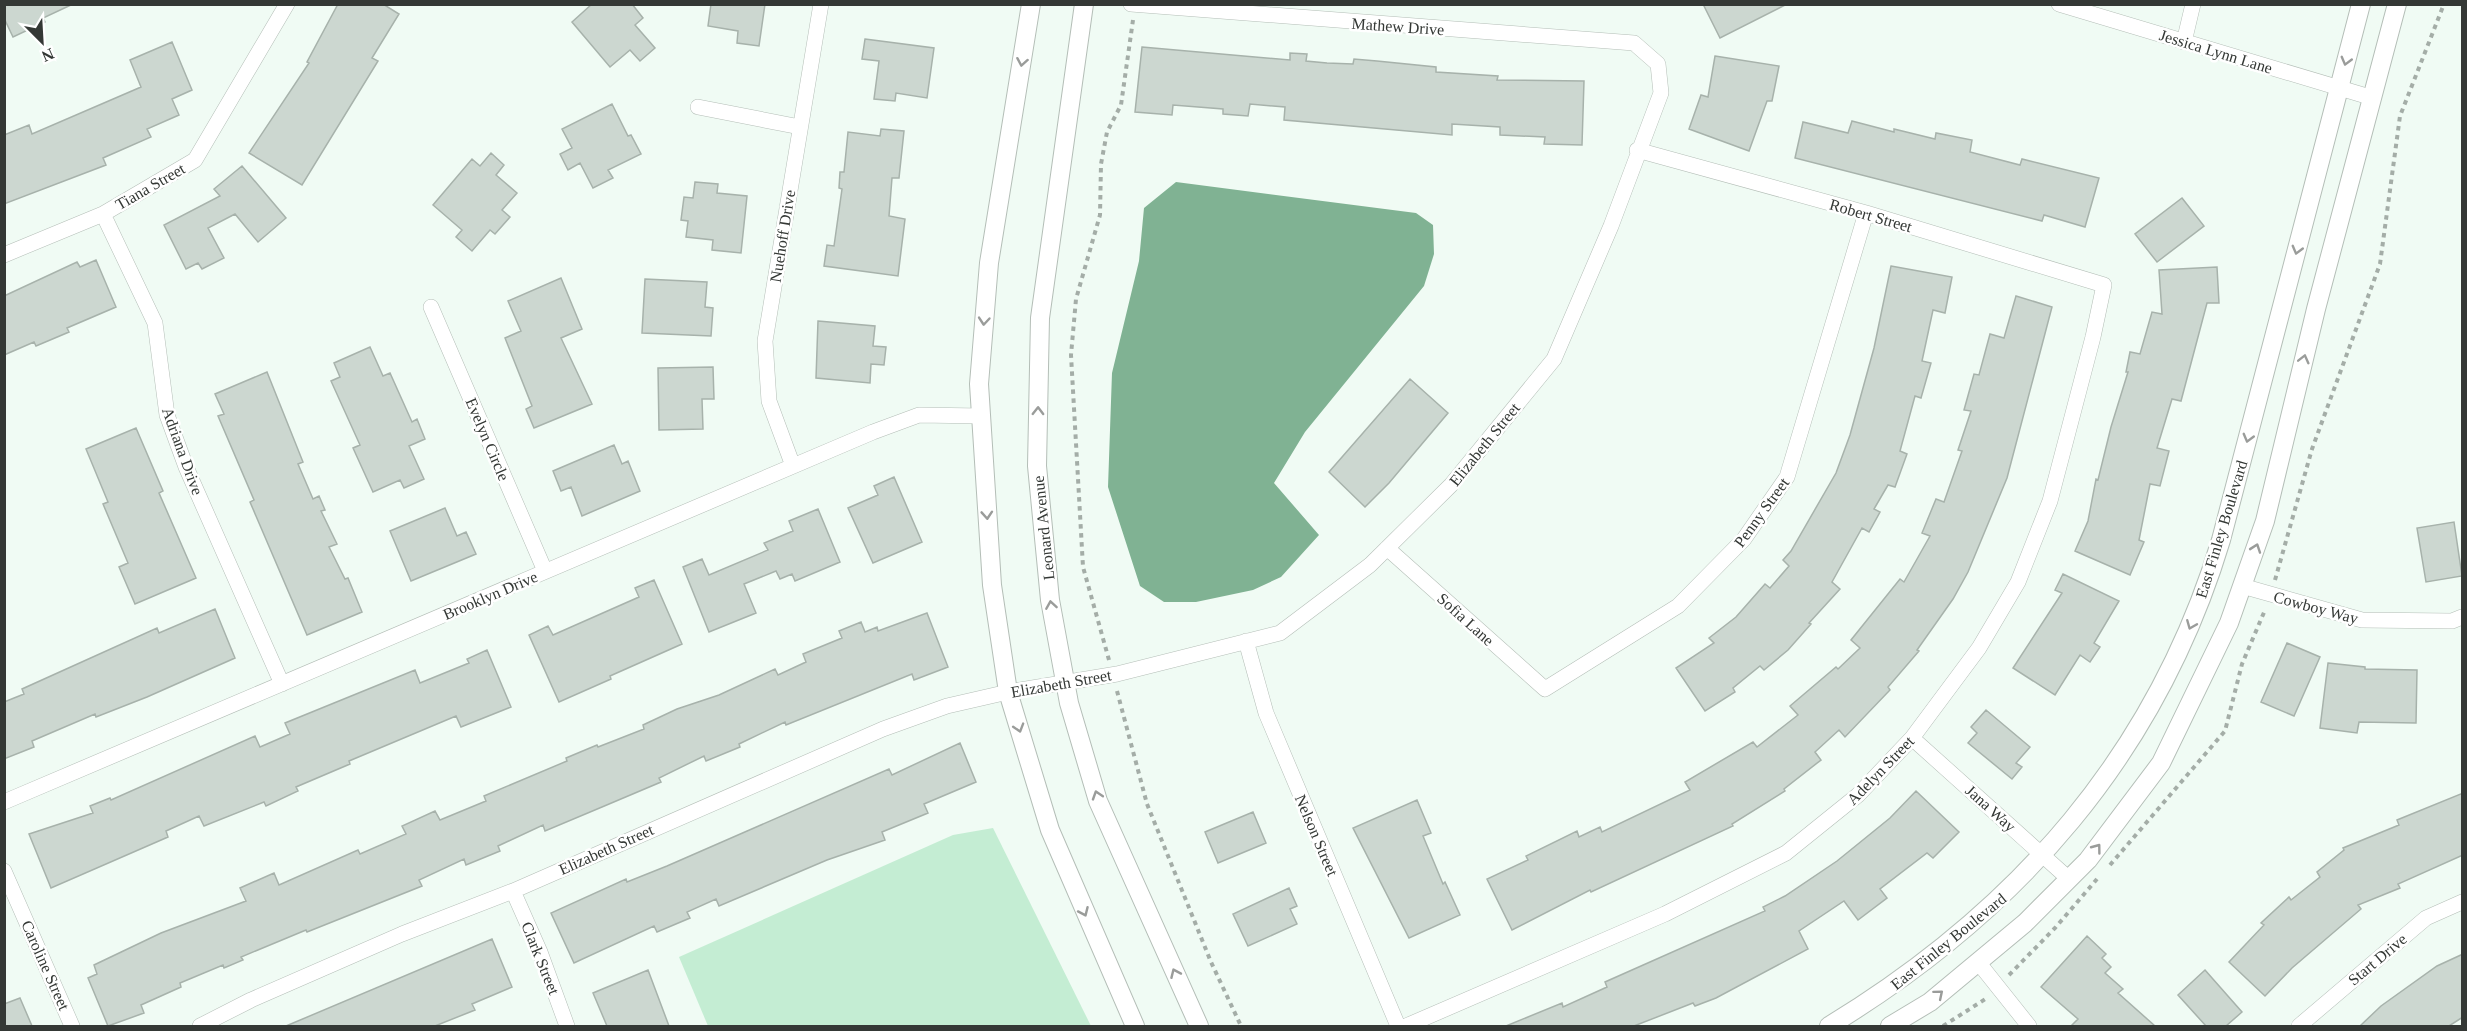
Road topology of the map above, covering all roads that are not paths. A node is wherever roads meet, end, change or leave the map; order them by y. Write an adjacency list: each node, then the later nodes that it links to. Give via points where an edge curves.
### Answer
1 (287, 4): 19 (street, Tiana Street, via 195,160)
2 (821, 4): 16 (street, Nuehoff Drive)
3 (1030, 4): 23 (street, one-way to 23, via 989,262 979,384)
4 (1084, 4): 30 (street, Leonard Avenue, one-way to 4, via 1050,600 1037,466 1040,318)
5 (2059, 4): 11 (street, Jessica Lynn Lane)
6 (2193, 4): 11 (street)
7 (2361, 4): 13 (street, East Finley Boulevard, one-way to 13)
8 (2397, 4): 14 (street, East Finley Boulevard)
9 (1133, 5): 10 (street, Mathew Drive)
10 (1278, 11): 12 (street, Mathew Drive, via 1634,43)
11 (2184, 42): 13 (street, Jessica Lynn Lane)
12 (1658, 64): 17 (street, Elizabeth Street, via 1661,93)
13 (2339, 88): 14 (street, Jessica Lynn Lane); 36 (street, East Finley Boulevard, one-way to 36, via 2212,569 2185,639 2144,717 2088,802)
14 (2373, 98): 27 (street, East Finley Boulevard, one-way to 14, via 2265,521 2316,309)
15 (698, 106): 16 (street)
16 (800, 127): 24 (street, Nuehoff Drive, via 765,341 769,401)
17 (1637, 150): 18 (street, Robert Street); 25 (street, Elizabeth Street, via 1611,226 1554,359 1451,485)
18 (1866, 213): 21 (street, Robert Street); 32 (street, Penny Street, via 1787,477 1744,538 1678,606)
19 (103, 214): 20 (street, Tiana Street); 31 (street, Adriana Drive, via 155,323 167,415 186,466)
20 (4, 255)
21 (2104, 285): 34 (street, Adelyn Street, via 2050,501 2018,582 1979,648)
22 (431, 307): 26 (street, Evelyn Circle)
23 (981, 416): 24 (street, Brooklyn Drive, via 919,415); 33 (street, one-way to 33, via 992,585)
24 (793, 466): 26 (street, Brooklyn Drive)
25 (1387, 548): 29 (street, Elizabeth Street, via 1280,633); 32 (street, Sofia Lane)
26 (545, 571): 31 (street, Brooklyn Drive)
27 (2242, 586): 28 (street, Cowboy Way, via 2362,620 2452,621); 38 (street, East Finley Boulevard, one-way to 27, via 2088,860 2161,763 2229,623)
28 (2463, 617)
29 (1246, 641): 30 (street, Elizabeth Street, via 1113,674); 47 (street, Nelson Street, via 1266,713)
30 (1065, 681): 33 (street, Elizabeth Street); 46 (street, Leonard Avenue, one-way to 30, via 1098,801)
31 (282, 684): 35 (street, Brooklyn Drive)
32 (1545, 689)
33 (1008, 692): 39 (street, Elizabeth Street, via 947,706 883,729); 45 (street, one-way to 45, via 1050,830)
34 (1912, 738): 36 (street, Jana Way); 48 (street, Adelyn Street, via 1858,795 1786,853 1665,914)
35 (4, 802)
36 (2044, 855): 38 (street, Jana Way); 49 (street, East Finley Boulevard, via 1990,908 1916,969)
37 (4, 871): 42 (street, Caroline Street)
38 (2069, 879): 41 (street, East Finley Boulevard)
39 (513, 891): 43 (street, Elizabeth Street, via 348,958); 44 (street, Clark Street)
40 (2463, 902): 52 (street, Start Drive, via 2426,918)
41 (1978, 962): 50 (street, East Finley Boulevard, one-way to 41, via 1930,1002); 51 (street)
42 (72, 1026)
43 (200, 1026)
44 (567, 1026)
45 (1135, 1026)
46 (1199, 1026)
47 (1398, 1026)
48 (1406, 1026)
49 (1829, 1026)
50 (1890, 1026)
51 (2030, 1026)
52 (2299, 1026)

